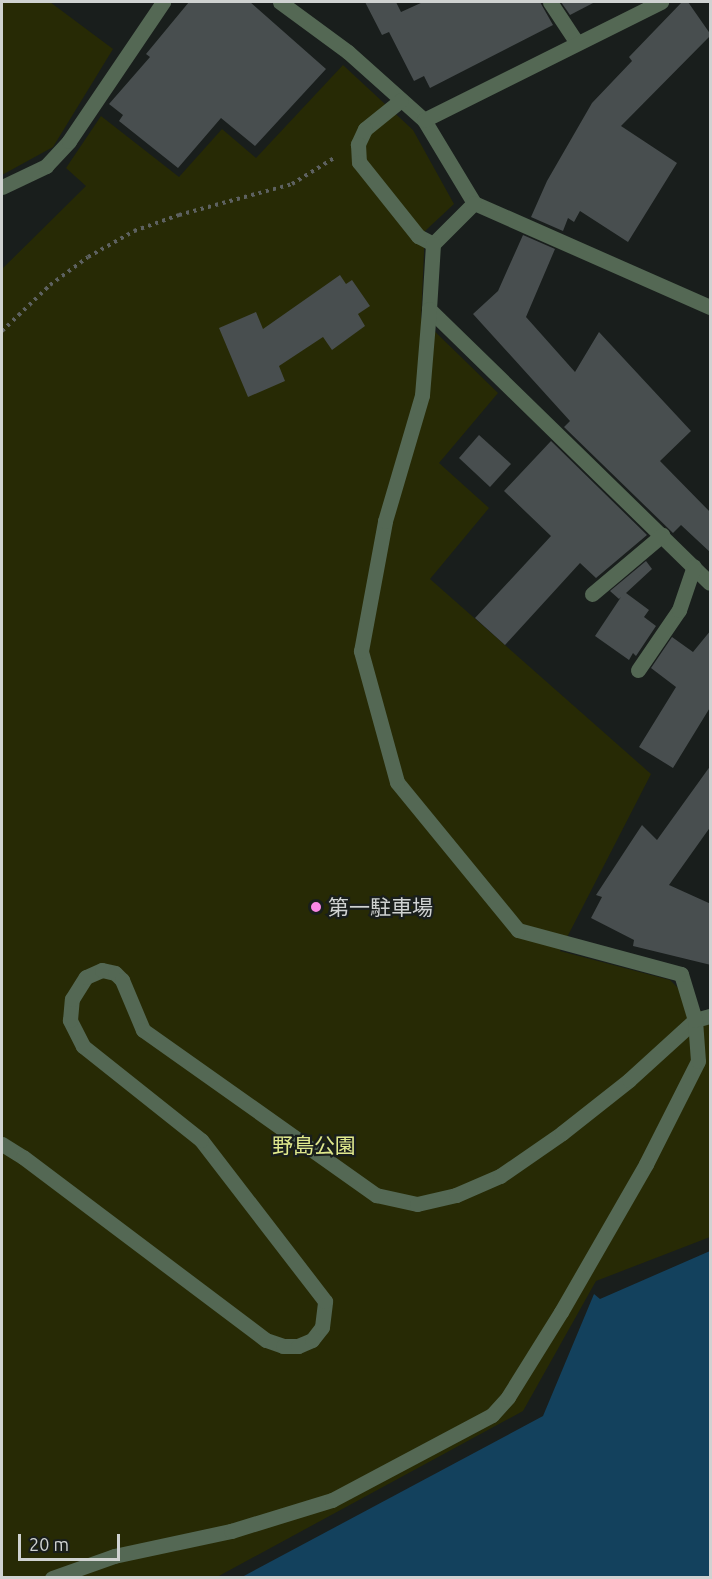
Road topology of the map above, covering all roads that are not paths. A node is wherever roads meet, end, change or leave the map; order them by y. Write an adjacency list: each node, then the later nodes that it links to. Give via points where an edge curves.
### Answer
1 (163, 2): 8 (street, via 69,141 46,166)
2 (280, 2): 6 (street, via 348,52)
3 (550, 2): 5 (street)
4 (661, 2): 5 (street)
5 (577, 43): 7 (street)
6 (401, 100): 7 (street); 10 (street, via 365,129 358,144 358,162 418,236)
7 (424, 120): 9 (street)
8 (2, 187)
9 (474, 203): 10 (street); 11 (street)
10 (433, 244): 12 (street)
11 (711, 307)
12 (429, 309): 13 (street); 19 (street, via 422,395 385,521 361,651 397,782 518,930 681,974)
13 (662, 535): 14 (street); 16 (street)
14 (694, 566): 15 (street); 17 (street, via 679,610)
15 (711, 583)
16 (592, 594)
17 (638, 670)
18 (711, 1016): 19 (street)
19 (695, 1020): 20 (street, via 629,1080 500,1176 456,1195 417,1204 376,1195 143,1030 122,980 115,973 102,970 86,977 72,999 70,1020 83,1046 201,1140 325,1301 322,1327 312,1340 298,1346 266,1340); 21 (street, via 698,1061 651,1154 561,1312 508,1397 492,1415 332,1500 231,1531 114,1556)
20 (2, 1144)
21 (52, 1578)

